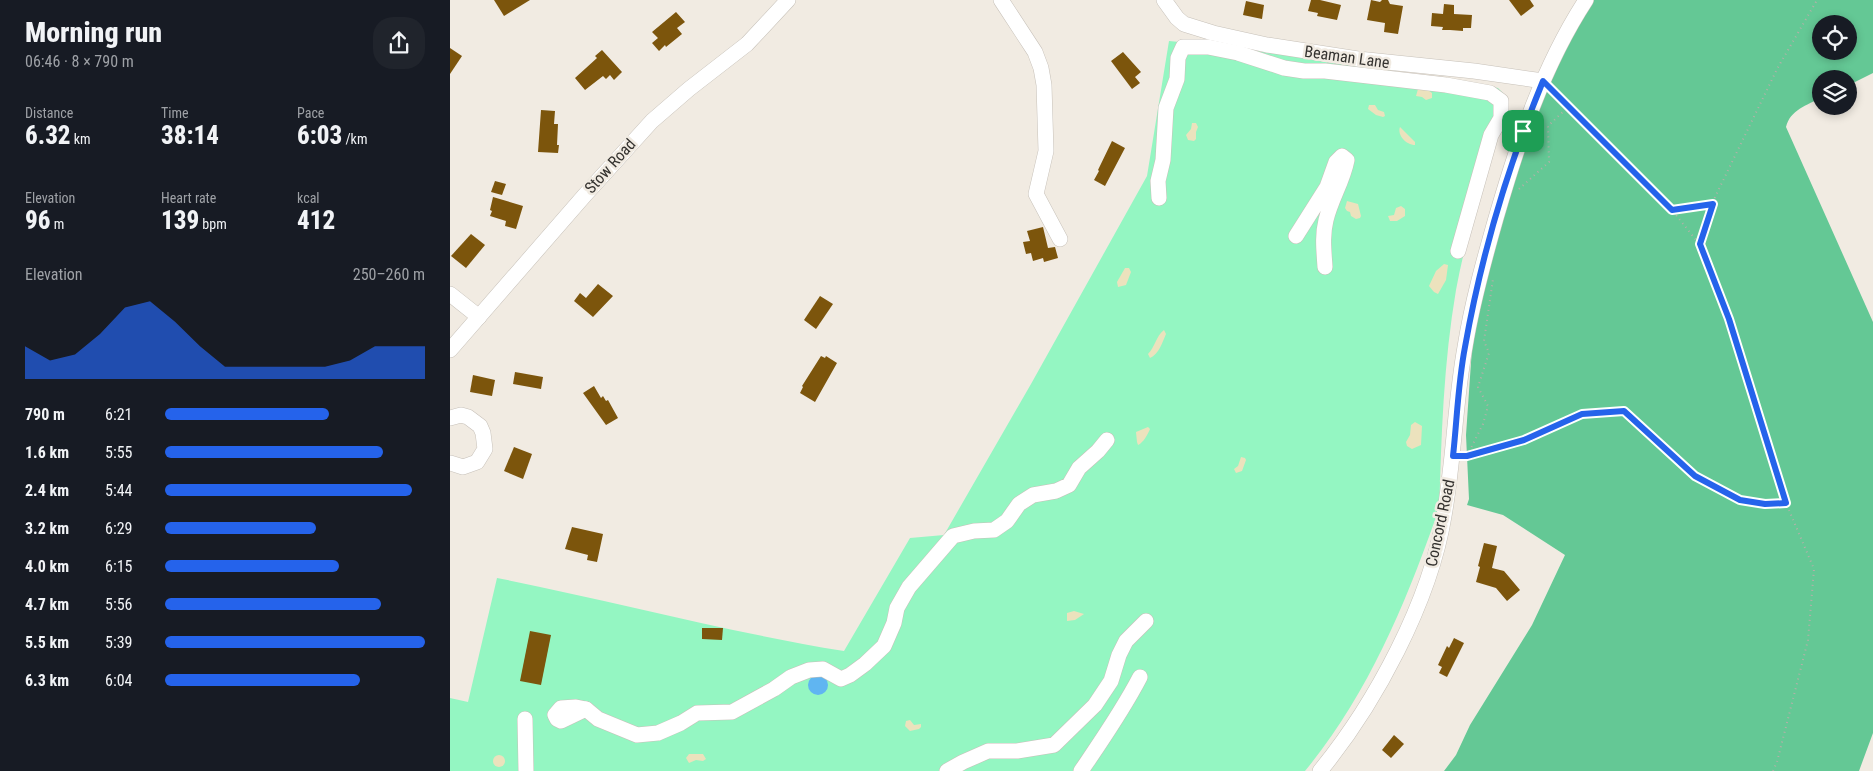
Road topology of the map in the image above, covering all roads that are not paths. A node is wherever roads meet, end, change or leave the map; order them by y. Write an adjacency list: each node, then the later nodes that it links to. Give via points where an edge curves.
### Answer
1 (788, 0): 12 (street, Stow Road, via 747,44 652,121)
2 (1001, 0): 8 (street, via 1035,52 1041,68 1046,151 1036,194)
3 (1164, 0): 5 (street, Beaman Lane, via 1184,24 1267,45)
4 (1586, 0): 5 (street, Concord Road)
5 (1543, 81): 24 (street, Concord Road, via 1503,194 1475,298 1461,370 1460,456 1432,566 1376,691)
6 (1159, 198): 9 (street, via 1166,108 1177,79 1182,47 1208,47 1304,71 1446,85 1490,93 1501,101 1501,118 1491,135)
7 (1296, 236): 10 (street, via 1342,156 1347,160 1344,173 1326,220 1323,241)
8 (1060, 239)
9 (1458, 251)
10 (1325, 267)
11 (450, 294): 12 (street)
12 (479, 317): 13 (street, Stow Road)
13 (450, 350)
14 (450, 418): 16 (street, via 461,415 476,422 483,433 485,449 477,462 462,467)
15 (1107, 440): 19 (street, via 1079,468 1070,485 1033,495 1019,504 1007,521 994,530 974,530 953,536 908,587 884,646 850,675 841,679 823,669 809,670 790,677 732,712 697,713 658,733 637,735 598,719)
16 (450, 463)
17 (1146, 621): 22 (street, via 1126,641 1111,681 1095,705 1054,745 1016,751 988,751)
18 (1140, 677): 23 (street, via 1127,703)
19 (586, 709)
20 (525, 719): 21 (street)
21 (526, 771)
22 (947, 771)
23 (1081, 771)
24 (1320, 771)

